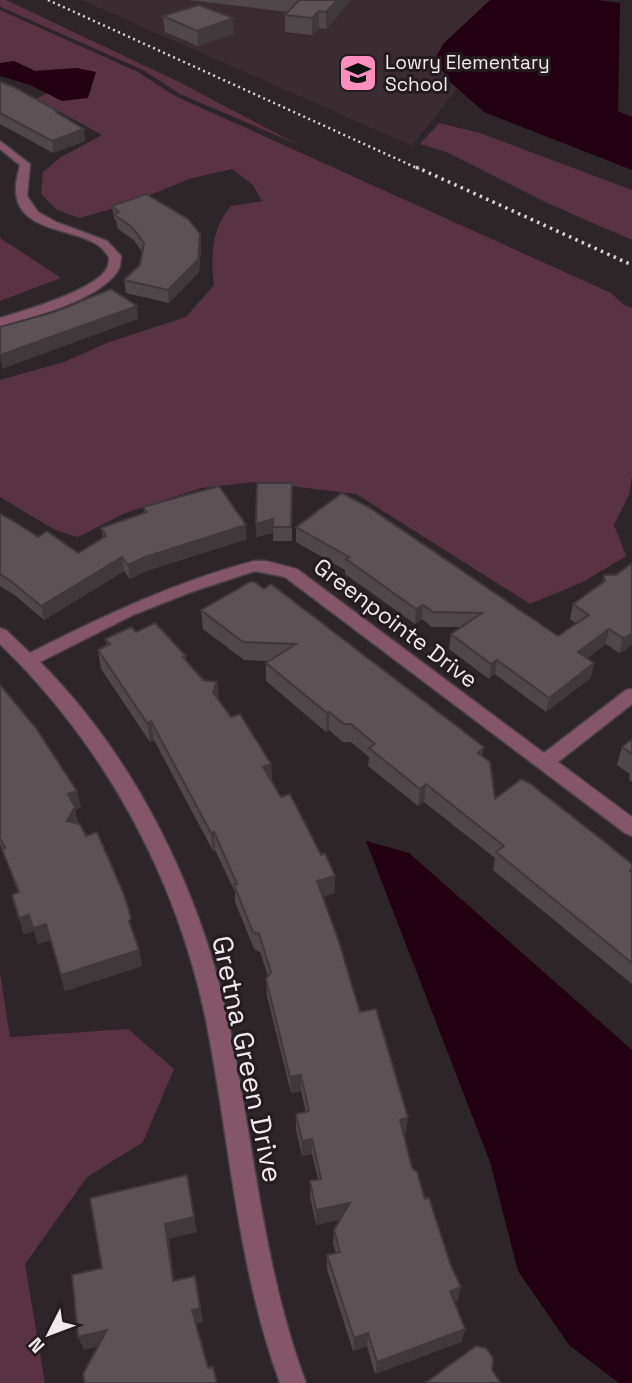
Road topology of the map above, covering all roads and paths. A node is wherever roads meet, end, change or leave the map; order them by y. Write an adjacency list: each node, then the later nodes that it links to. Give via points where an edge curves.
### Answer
1 (0, 144): 2 (street, via 25,164 21,195 25,205 54,226 102,243 115,260 114,269 96,286)
2 (0, 322)
3 (0, 634): 4 (street, Gretna Green Drive)
4 (30, 660): 6 (street, Greenpointe Drive, via 173,592 241,569 266,566 291,573); 8 (street, Gretna Green Drive, via 79,717 115,769 175,887 207,980 267,1299)
5 (632, 695): 6 (street)
6 (545, 762): 7 (street, Greenpointe Drive)
7 (632, 828)
8 (293, 1383)

